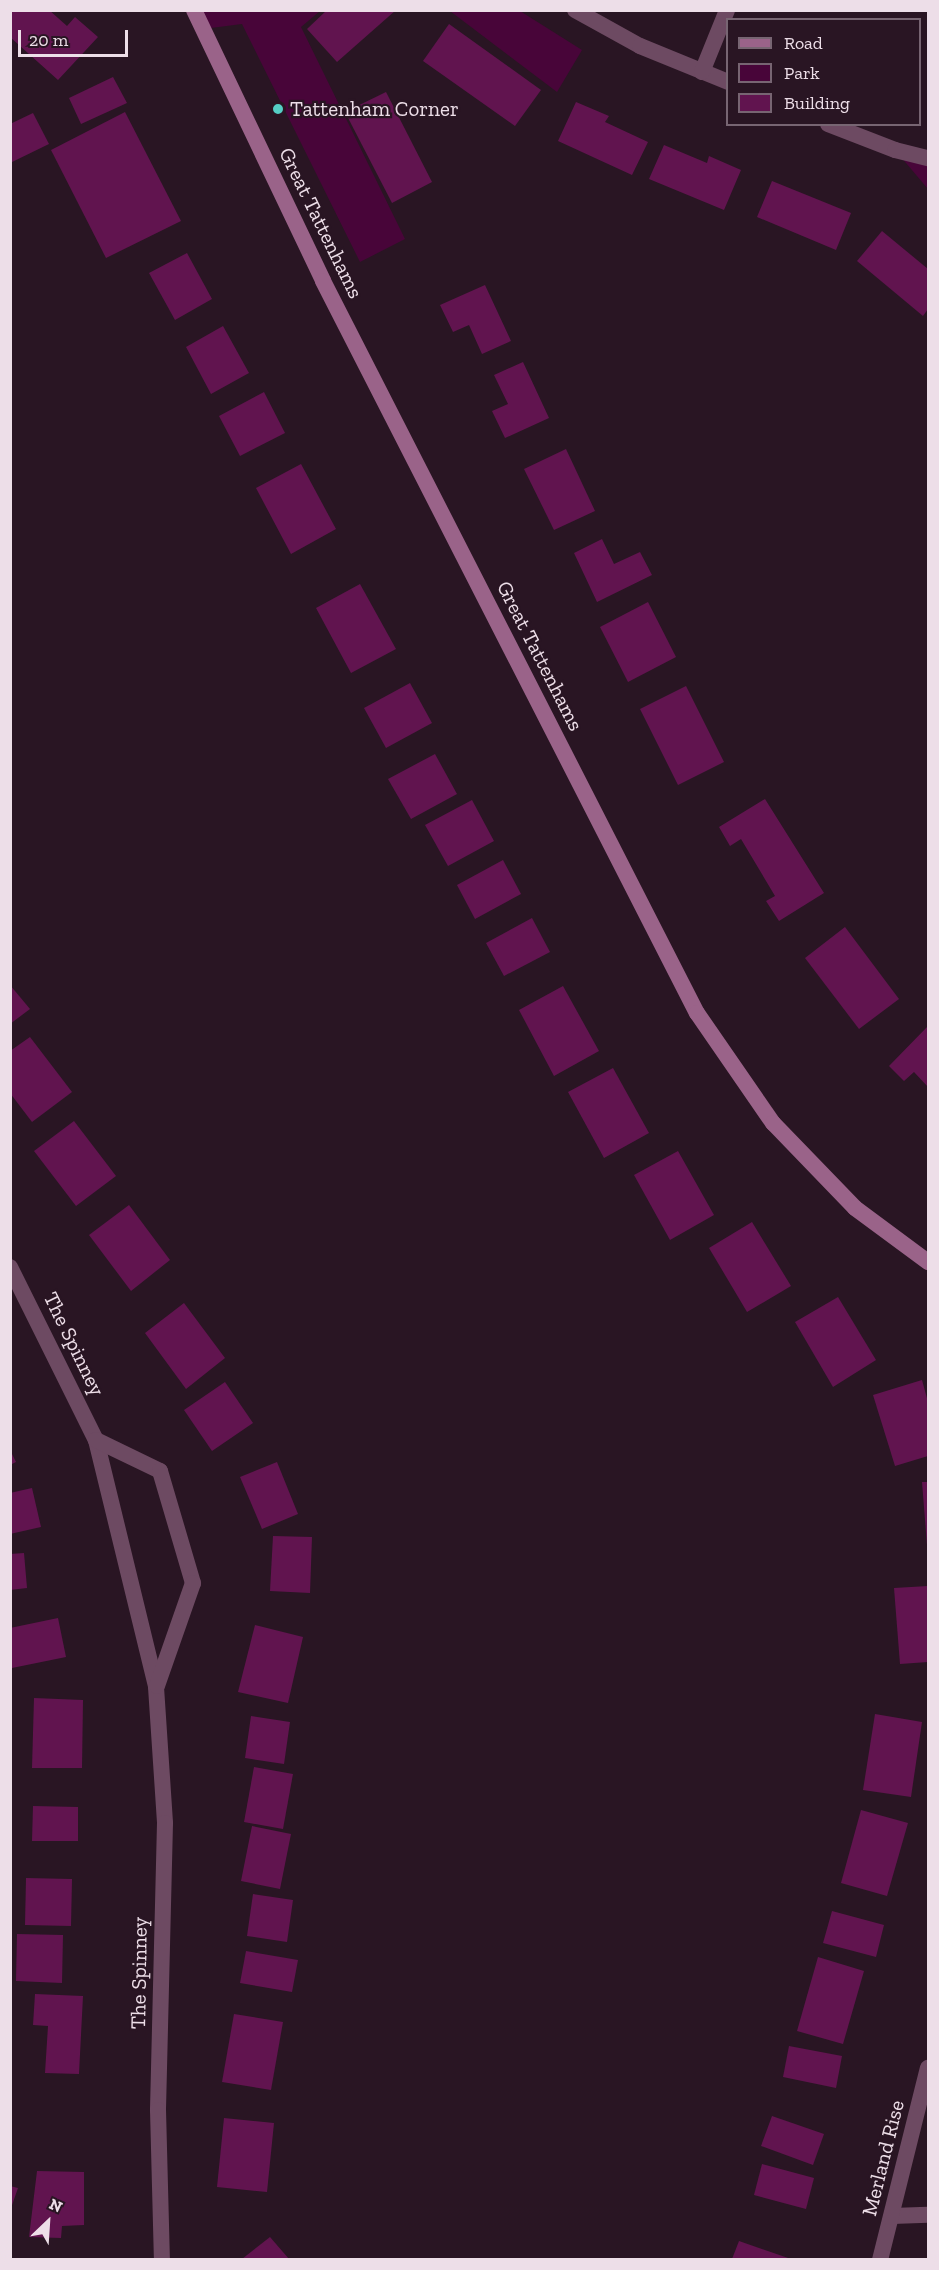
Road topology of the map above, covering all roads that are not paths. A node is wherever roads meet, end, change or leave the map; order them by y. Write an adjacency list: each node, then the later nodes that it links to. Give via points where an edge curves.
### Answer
1 (194, 10): 8 (main road, Great Tattenhams, via 323,281 697,1013 773,1123 855,1208)
2 (575, 10): 4 (street, via 640,46)
3 (727, 10): 4 (street)
4 (702, 72): 5 (street)
5 (726, 81)
6 (833, 126): 7 (street)
7 (928, 158)
8 (928, 1262)
9 (10, 1267): 10 (street, The Spinney)
10 (96, 1440): 11 (street, The Spinney); 11 (street, The Spinney, via 160,1471 193,1583)
11 (156, 1687): 15 (street, The Spinney, via 165,1823 158,2110)
12 (928, 2068): 14 (street, Merland Rise)
13 (928, 2215): 14 (street)
14 (892, 2216): 16 (street, Merland Rise)
15 (162, 2259)
16 (880, 2259)

